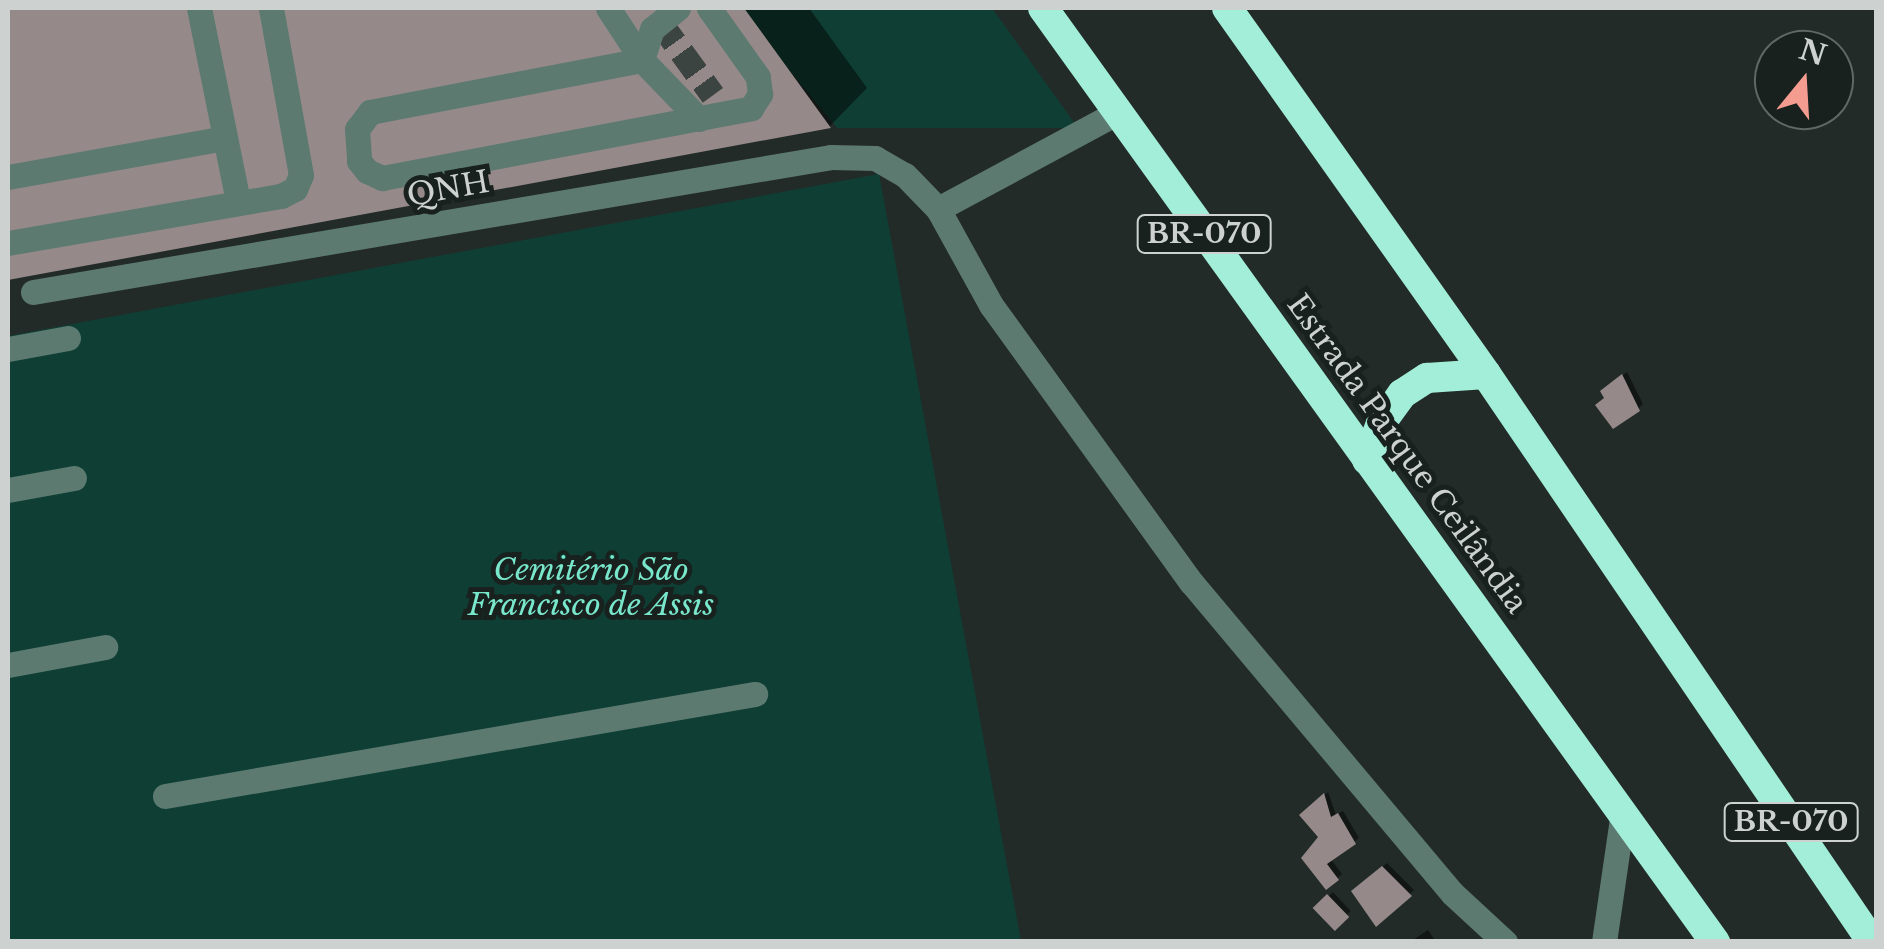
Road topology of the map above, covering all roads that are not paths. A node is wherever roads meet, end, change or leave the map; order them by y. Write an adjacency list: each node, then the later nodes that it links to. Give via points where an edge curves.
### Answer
1 (199, 8): 11 (street)
2 (271, 8): 13 (street, via 301,175 295,189 281,196)
3 (608, 8): 8 (street)
4 (678, 8): 8 (street, via 652,30)
5 (709, 8): 10 (street, via 758,78 760,94 751,108)
6 (1042, 8): 9 (highway, Estrada Parque Ceilândia / BR-070)
7 (1228, 8): 19 (highway, BR-070)
8 (642, 60): 10 (street); 10 (street, via 370,112 357,129 360,160 382,178)
9 (1116, 113): 14 (street); 20 (highway, Estrada Parque Ceilândia / BR-070)
10 (699, 118)
11 (224, 138): 12 (street); 13 (street)
12 (8, 177)
13 (238, 202): 15 (street)
14 (938, 209): 16 (street, QNH, via 905,175 875,158 831,157); 28 (street, via 991,305 1191,582 1452,894)
15 (8, 243)
16 (33, 292)
17 (68, 338): 18 (street)
18 (8, 349)
19 (1486, 374): 20 (highway, via 1427,378 1402,394); 31 (highway, BR-070)
20 (1367, 460): 27 (highway, Estrada Parque Ceilândia / BR-070)
21 (74, 478): 22 (street)
22 (8, 490)
23 (105, 647): 24 (street)
24 (8, 665)
25 (755, 694): 26 (street)
26 (165, 796)
27 (1623, 812): 29 (street); 30 (highway, Estrada Parque Ceilândia / BR-070)
28 (1506, 942)
29 (1604, 942)
30 (1714, 942)
31 (1872, 942)

